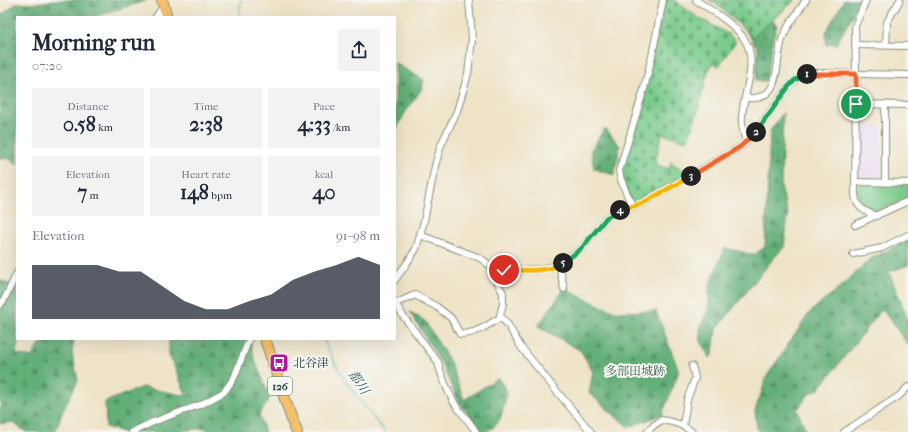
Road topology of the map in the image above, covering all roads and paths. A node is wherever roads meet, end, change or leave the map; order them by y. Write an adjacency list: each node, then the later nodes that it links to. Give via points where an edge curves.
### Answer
1 (469, 0): 27 (street, via 472,39 468,74 457,111 441,145)
2 (663, 0): 24 (street, via 644,89 619,171)
3 (696, 0): 15 (street, via 725,20 747,44 751,65)
4 (806, 0): 15 (street, via 783,35 774,85 763,97)
5 (866, 0): 10 (street, via 855,26)
6 (900, 0): 11 (street, via 887,22)
7 (163, 3): 8 (street); 9 (highway)
8 (156, 16)
9 (167, 16)
10 (855, 45): 11 (street); 13 (street)
11 (886, 46): 12 (street)
12 (908, 46)
13 (856, 74): 14 (street); 16 (street); 19 (street, via 809,73 795,80)
14 (908, 75)
15 (745, 98): 19 (street, via 742,118)
16 (856, 104): 17 (street); 20 (street)
17 (885, 104): 18 (street); 21 (street)
18 (908, 105)
19 (746, 142): 24 (street, via 651,199)
20 (855, 182): 21 (street); 25 (street, via 857,204)
21 (885, 182): 22 (street)
22 (908, 183)
23 (908, 202): 25 (street)
24 (632, 206): 30 (street, via 606,218 582,248)
25 (877, 216): 26 (street)
26 (855, 225)
27 (420, 235): 31 (street, via 480,258); 33 (street, via 416,249)
28 (908, 235): 29 (street, via 882,248)
29 (853, 254)
30 (559, 265): 31 (street, via 543,269); 34 (street)
31 (495, 269): 37 (street, via 495,278 503,293)
32 (16, 275): 36 (street)
33 (396, 279)
34 (564, 289)
35 (396, 303): 37 (street, via 415,295 451,318 460,334 480,330); 45 (street, via 438,362 454,403)
36 (0, 305)
37 (501, 318): 46 (street, via 521,347)
38 (250, 340): 43 (street, via 234,378 224,392 202,404)
39 (265, 340): 44 (highway, 126)
40 (692, 366): 42 (street, via 696,378 687,400)
41 (908, 387): 49 (street, via 899,396)
42 (683, 426): 47 (street, via 662,420); 48 (street)
43 (132, 432)
44 (297, 432)
45 (476, 432)
46 (591, 432)
47 (647, 432)
48 (692, 432)
49 (844, 432)

